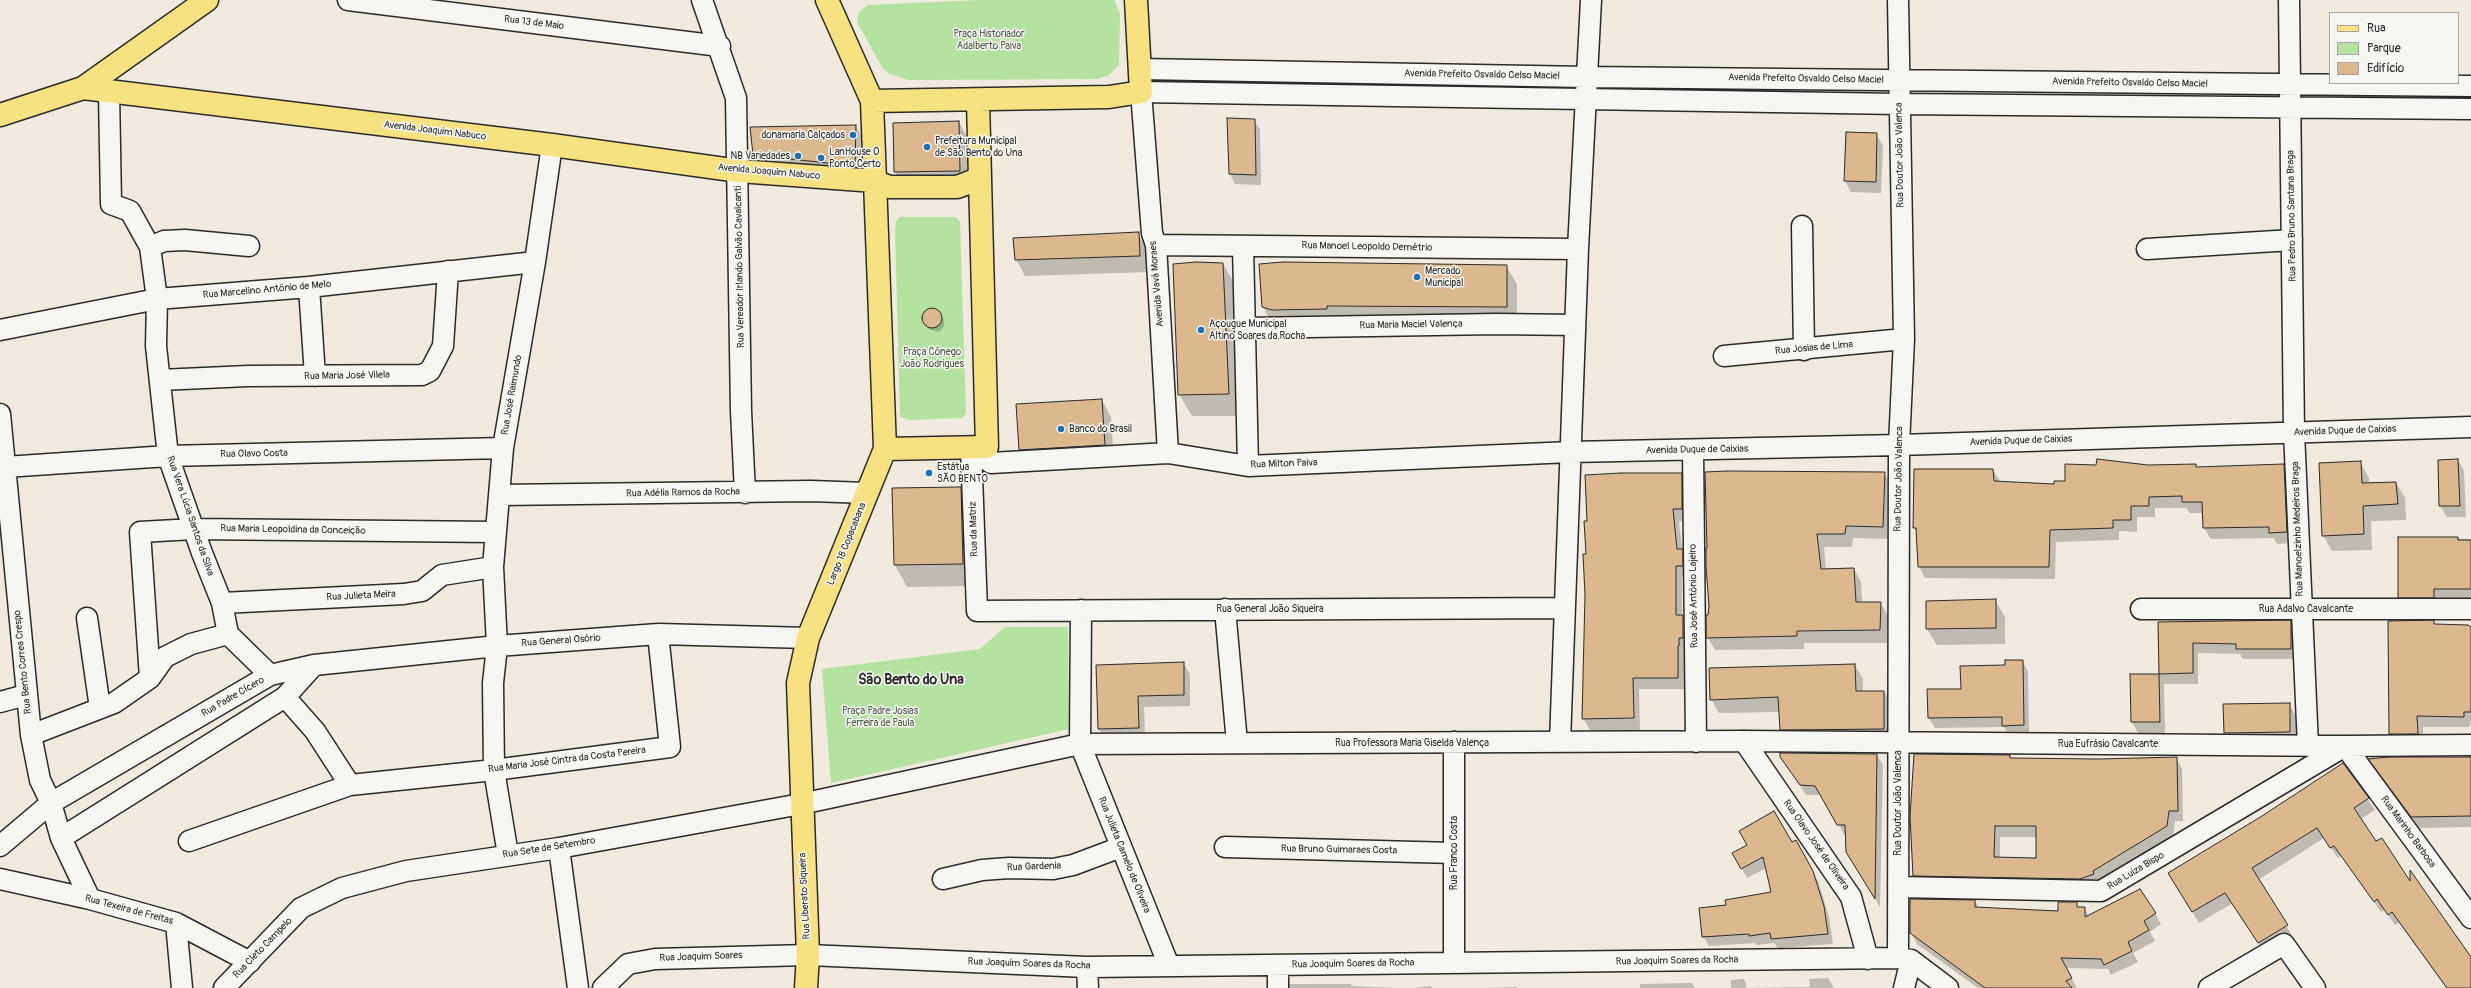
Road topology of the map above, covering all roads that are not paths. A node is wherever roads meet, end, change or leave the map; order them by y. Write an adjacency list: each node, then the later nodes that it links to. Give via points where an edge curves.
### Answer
1 (208, 0): 15 (main road)
2 (348, 0): 9 (street, Rua 13 de Maio)
3 (702, 0): 9 (street, Rua Vereador Irlando Galvão Cavalcanti)
4 (827, 0): 19 (main road)
5 (1136, 0): 10 (main road)
6 (1591, 0): 11 (street)
7 (1898, 0): 12 (street, Rua Doutor João Valenca)
8 (2289, 0): 13 (street, Rua Pedro Bruno Santana Braga)
9 (720, 46): 26 (street, Rua Vereador Irlando Galvão Cavalcanti, via 736,98)
10 (1140, 69): 11 (street, Avenida Prefeito Osvaldo Celso Maciel); 17 (main road)
11 (1587, 77): 12 (street, Avenida Prefeito Osvaldo Celso Maciel); 18 (street)
12 (1899, 80): 13 (street, Avenida Prefeito Osvaldo Celso Maciel); 21 (street, Rua Doutor João Valenca)
13 (2290, 84): 14 (street, Avenida Prefeito Osvaldo Celso Maciel); 22 (street, Rua Pedro Bruno Santana Braga)
14 (2471, 86)
15 (83, 88): 16 (main road, Avenida Joaquim Nabuco); 24 (main road, Avenida Joaquim Nabuco)
16 (109, 92): 25 (main road, Avenida Joaquim Nabuco); 36 (street, Rua Vera Lúcia Santos da Silva, via 111,204 130,211)
17 (1141, 92): 18 (street); 20 (main road, via 1109,97); 34 (street, Avenida Vavá Moraes, via 1152,233)
18 (1586, 99): 21 (street); 37 (street)
19 (872, 101): 20 (main road); 28 (main road)
20 (978, 101): 27 (main road)
21 (1899, 104): 22 (street); 46 (street, Rua Doutor João Valenca)
22 (2290, 107): 23 (street); 32 (street, Rua Pedro Bruno Santana Braga)
23 (2471, 109)
24 (0, 114)
25 (552, 145): 26 (main road, Avenida Joaquim Nabuco); 39 (street, Rua José Raimundo)
26 (739, 171): 28 (main road, Avenida Joaquim Nabuco); 64 (street, Rua Vereador Irlando Galvão Cavalcanti, via 741,411)
27 (980, 175): 28 (main road, via 973,182 957,187 889,188); 30 (main road)
28 (875, 181): 29 (main road)
29 (875, 213): 30 (main road, via 880,207 892,201 957,199 974,204); 57 (main road)
30 (980, 213): 55 (main road)
31 (1802, 226): 47 (street)
32 (2292, 240): 38 (street); 53 (street, Rua Pedro Bruno Santana Braga)
33 (248, 246): 36 (street, via 185,240 164,241)
34 (1156, 246): 35 (street, Rua Manoel Leopoldo Demétrio); 60 (street, Avenida Vavá Moraes)
35 (1243, 246): 37 (street, Rua Manoel Leopoldo Demétrio); 44 (street)
36 (150, 247): 42 (street, Rua Vera Lúcia Santos da Silva)
37 (1578, 249): 43 (street)
38 (2147, 249)
39 (536, 262): 40 (street, Rua Marcelino Antônio de Melo); 56 (street, Rua José Raimundo)
40 (448, 271): 41 (street, Rua Marcelino Antônio de Melo); 49 (street, Rua Maria José Vilela, via 443,346 430,371 422,375)
41 (310, 287): 42 (street, Rua Marcelino Antônio de Melo); 49 (street)
42 (157, 299): 45 (street, Rua Marcelino Antônio de Melo); 50 (street, Rua Vera Lúcia Santos da Silva, via 156,346)
43 (1575, 325): 44 (street, Rua Maria Maciel Valença); 59 (street)
44 (1247, 328): 62 (street)
45 (0, 330)
46 (1904, 339): 47 (street, Rua Josias de Lima); 54 (street, Rua Doutor João Valenca)
47 (1804, 350): 48 (street, Rua Josias de Lima)
48 (1724, 356)
49 (315, 376): 50 (street, Rua Maria José Vilela)
50 (160, 380): 61 (street, Rua Vera Lúcia Santos da Silva)
51 (0, 414): 63 (street, Rua Bento Correa Crespo)
52 (2471, 427): 53 (street, Avenida Duque de Caixias)
53 (2294, 432): 54 (street, Avenida Duque de Caixias); 73 (street, Rua Manoelzinho Medeiros Braga)
54 (1899, 445): 58 (street, Avenida Duque de Caixias); 96 (street, Rua Doutor João Valenca)
55 (979, 447): 57 (main road); 60 (street, Rua Milton Paiva, via 991,463); 77 (street, Rua da Matriz)
56 (503, 448): 61 (street, Rua Olavo Costa); 66 (street, Rua José Raimundo)
57 (885, 449): 65 (main road, Largo 18 Copacabana)
58 (1693, 450): 59 (street, Avenida Duque de Caixias); 94 (street, Rua José Antônio Lajeiro)
59 (1571, 452): 62 (street, Rua Milton Paiva); 71 (street)
60 (1168, 453): 62 (street, Rua Milton Paiva)
61 (168, 456): 63 (street, Rua Olavo Costa); 67 (street, Rua Vera Lúcia Santos da Silva)
62 (1248, 466)
63 (5, 467): 86 (street, Rua Bento Correa Crespo)
64 (745, 493): 65 (street, Rua Adélia Ramos da Rocha); 66 (street, Rua Adélia Ramos da Rocha)
65 (867, 493): 81 (main road, Largo 18 Copacabana)
66 (500, 495): 68 (street, Rua José Raimundo)
67 (194, 529): 68 (street, Rua Maria Leopoldina da Conceição); 70 (street, Rua Vera Lúcia Santos da Silva); 85 (street, Rua Maria Leopoldina da Conceição, via 140,532)
68 (495, 532): 69 (street, Rua José Raimundo)
69 (493, 567): 70 (street, Rua Julieta Meira, via 442,575 422,590 404,594); 82 (street, Rua José Raimundo)
70 (222, 603): 79 (street, Rua Vera Lúcia Santos da Silva)
71 (1564, 608): 72 (street, Rua General João Siqueira); 93 (street)
72 (1225, 609): 75 (street, Rua General João Siqueira); 95 (street)
73 (2302, 609): 74 (street, Rua Adalvo Cavalcante); 76 (street, Rua Adalvo Cavalcante); 99 (street, Rua Manoelzinho Medeiros Braga)
74 (2471, 609)
75 (1081, 610): 77 (street, Rua General João Siqueira); 97 (street)
76 (2141, 610)
77 (976, 611)
78 (87, 618): 89 (street)
79 (228, 634): 84 (street); 85 (street, via 190,644 165,657)
80 (658, 634): 81 (street, Rua General Osório); 82 (street, Rua General Osório); 101 (street, Rua Maria José Cintra da Costa Pereira, via 670,747)
81 (808, 638): 104 (main road, via 798,683)
82 (497, 646): 83 (street, Rua General Osório); 101 (street, Rua José Raimundo, via 493,683)
83 (314, 665): 84 (street, Rua Padre Cícero); 87 (street)
84 (270, 675): 103 (street, Rua Padre Cícero)
85 (150, 678): 89 (street, via 114,703)
86 (26, 695): 88 (street); 90 (street, Rua Bento Correa Crespo)
87 (285, 698): 102 (street, via 315,731); 105 (street)
88 (0, 702)
89 (100, 708): 90 (street)
90 (31, 735): 103 (street, Rua Bento Correa Crespo, via 40,780)
91 (1744, 741): 94 (street, Rua Professora Maria Giselda Valença); 96 (street, Rua Eufrásio Cavalcante); 122 (street, Rua Olavo José de Oliveira, via 1851,897)
92 (1454, 742): 93 (street, Rua Professora Maria Giselda Valença); 95 (street, Rua Professora Maria Giselda Valença); 111 (street, Rua Franco Costa)
93 (1560, 742): 94 (street, Rua Professora Maria Giselda Valença)
94 (1696, 742)
95 (1237, 743): 97 (street, Rua Professora Maria Giselda Valença)
96 (1898, 743): 99 (street, Rua Eufrásio Cavalcante); 115 (street, Rua Doutor João Valenca)
97 (1080, 744): 104 (street); 108 (street, Rua Julieta Camelo de Oliveira)
98 (2471, 745): 100 (street, Rua Eufrásio Cavalcante)
99 (2308, 746): 100 (street, Rua Eufrásio Cavalcante)
100 (2345, 746): 115 (street, Rua Luiza Bispo, via 2101,892); 116 (street, Rua Marinho Barbosa)
101 (494, 770): 102 (street, Rua Maria José Cintra da Costa Pereira); 112 (street, Rua José Raimundo)
102 (350, 785): 106 (street, Rua Maria José Cintra da Costa Pereira)
103 (51, 803): 105 (street, Rua Bento Correa Crespo); 107 (street, Rua Padre Cícero)
104 (801, 804): 110 (street, Rua Sete de Setembro); 121 (main road, Rua Liberato Siqueira)
105 (60, 838): 117 (street, Rua Bento Correa Crespo)
106 (189, 841)
107 (0, 846)
108 (1121, 847): 114 (street, Rua Gardenia, via 1073,865 989,869); 127 (street, Rua Julieta Camelo de Oliveira)
109 (1224, 847): 111 (street, Rua Bruno Guimaraes Costa)
110 (559, 848): 112 (street, Rua Sete de Setembro); 131 (street)
111 (1454, 853): 125 (street, Rua Franco Costa)
112 (508, 855): 118 (street, Rua Sete de Setembro, via 392,875 342,888)
113 (0, 879): 117 (street, Rua Texeira de Freitas)
114 (944, 879)
115 (1898, 888): 123 (street, Rua Doutor João Valenca)
116 (2463, 896): 119 (street, Rua Marinho Barbosa)
117 (90, 899): 120 (street, Rua Texeira de Freitas)
118 (301, 908): 124 (street, Rua Cleto Campelo)
119 (2471, 918)
120 (176, 923): 124 (street, Rua Texeira de Freitas); 129 (street)
121 (808, 955): 128 (street, Rua Joaquim Soares da Rocha); 132 (street, Rua Joaquim Soares, via 655,958 628,964); 133 (main road, Rua Liberato Siqueira)
122 (1868, 959): 123 (street, Rua Joaquim Soares da Rocha); 125 (street, Rua Joaquim Soares da Rocha)
123 (1904, 959): 136 (street, Rua Doutor João Valenca); 137 (street)
124 (250, 962): 130 (street, Rua Cleto Campelo)
125 (1454, 963): 126 (street, Rua Joaquim Soares da Rocha)
126 (1278, 965): 127 (street, Rua Joaquim Soares da Rocha); 135 (street)
127 (1169, 966): 128 (street, Rua Joaquim Soares da Rocha)
128 (1087, 967): 134 (street)
129 (182, 988)
130 (224, 988)
131 (578, 988)
132 (603, 988)
133 (806, 988)
134 (1088, 988)
135 (1278, 988)
136 (1904, 988)
137 (1948, 988)
138 (2209, 988): 139 (street, via 2284,944)
139 (2315, 988)

